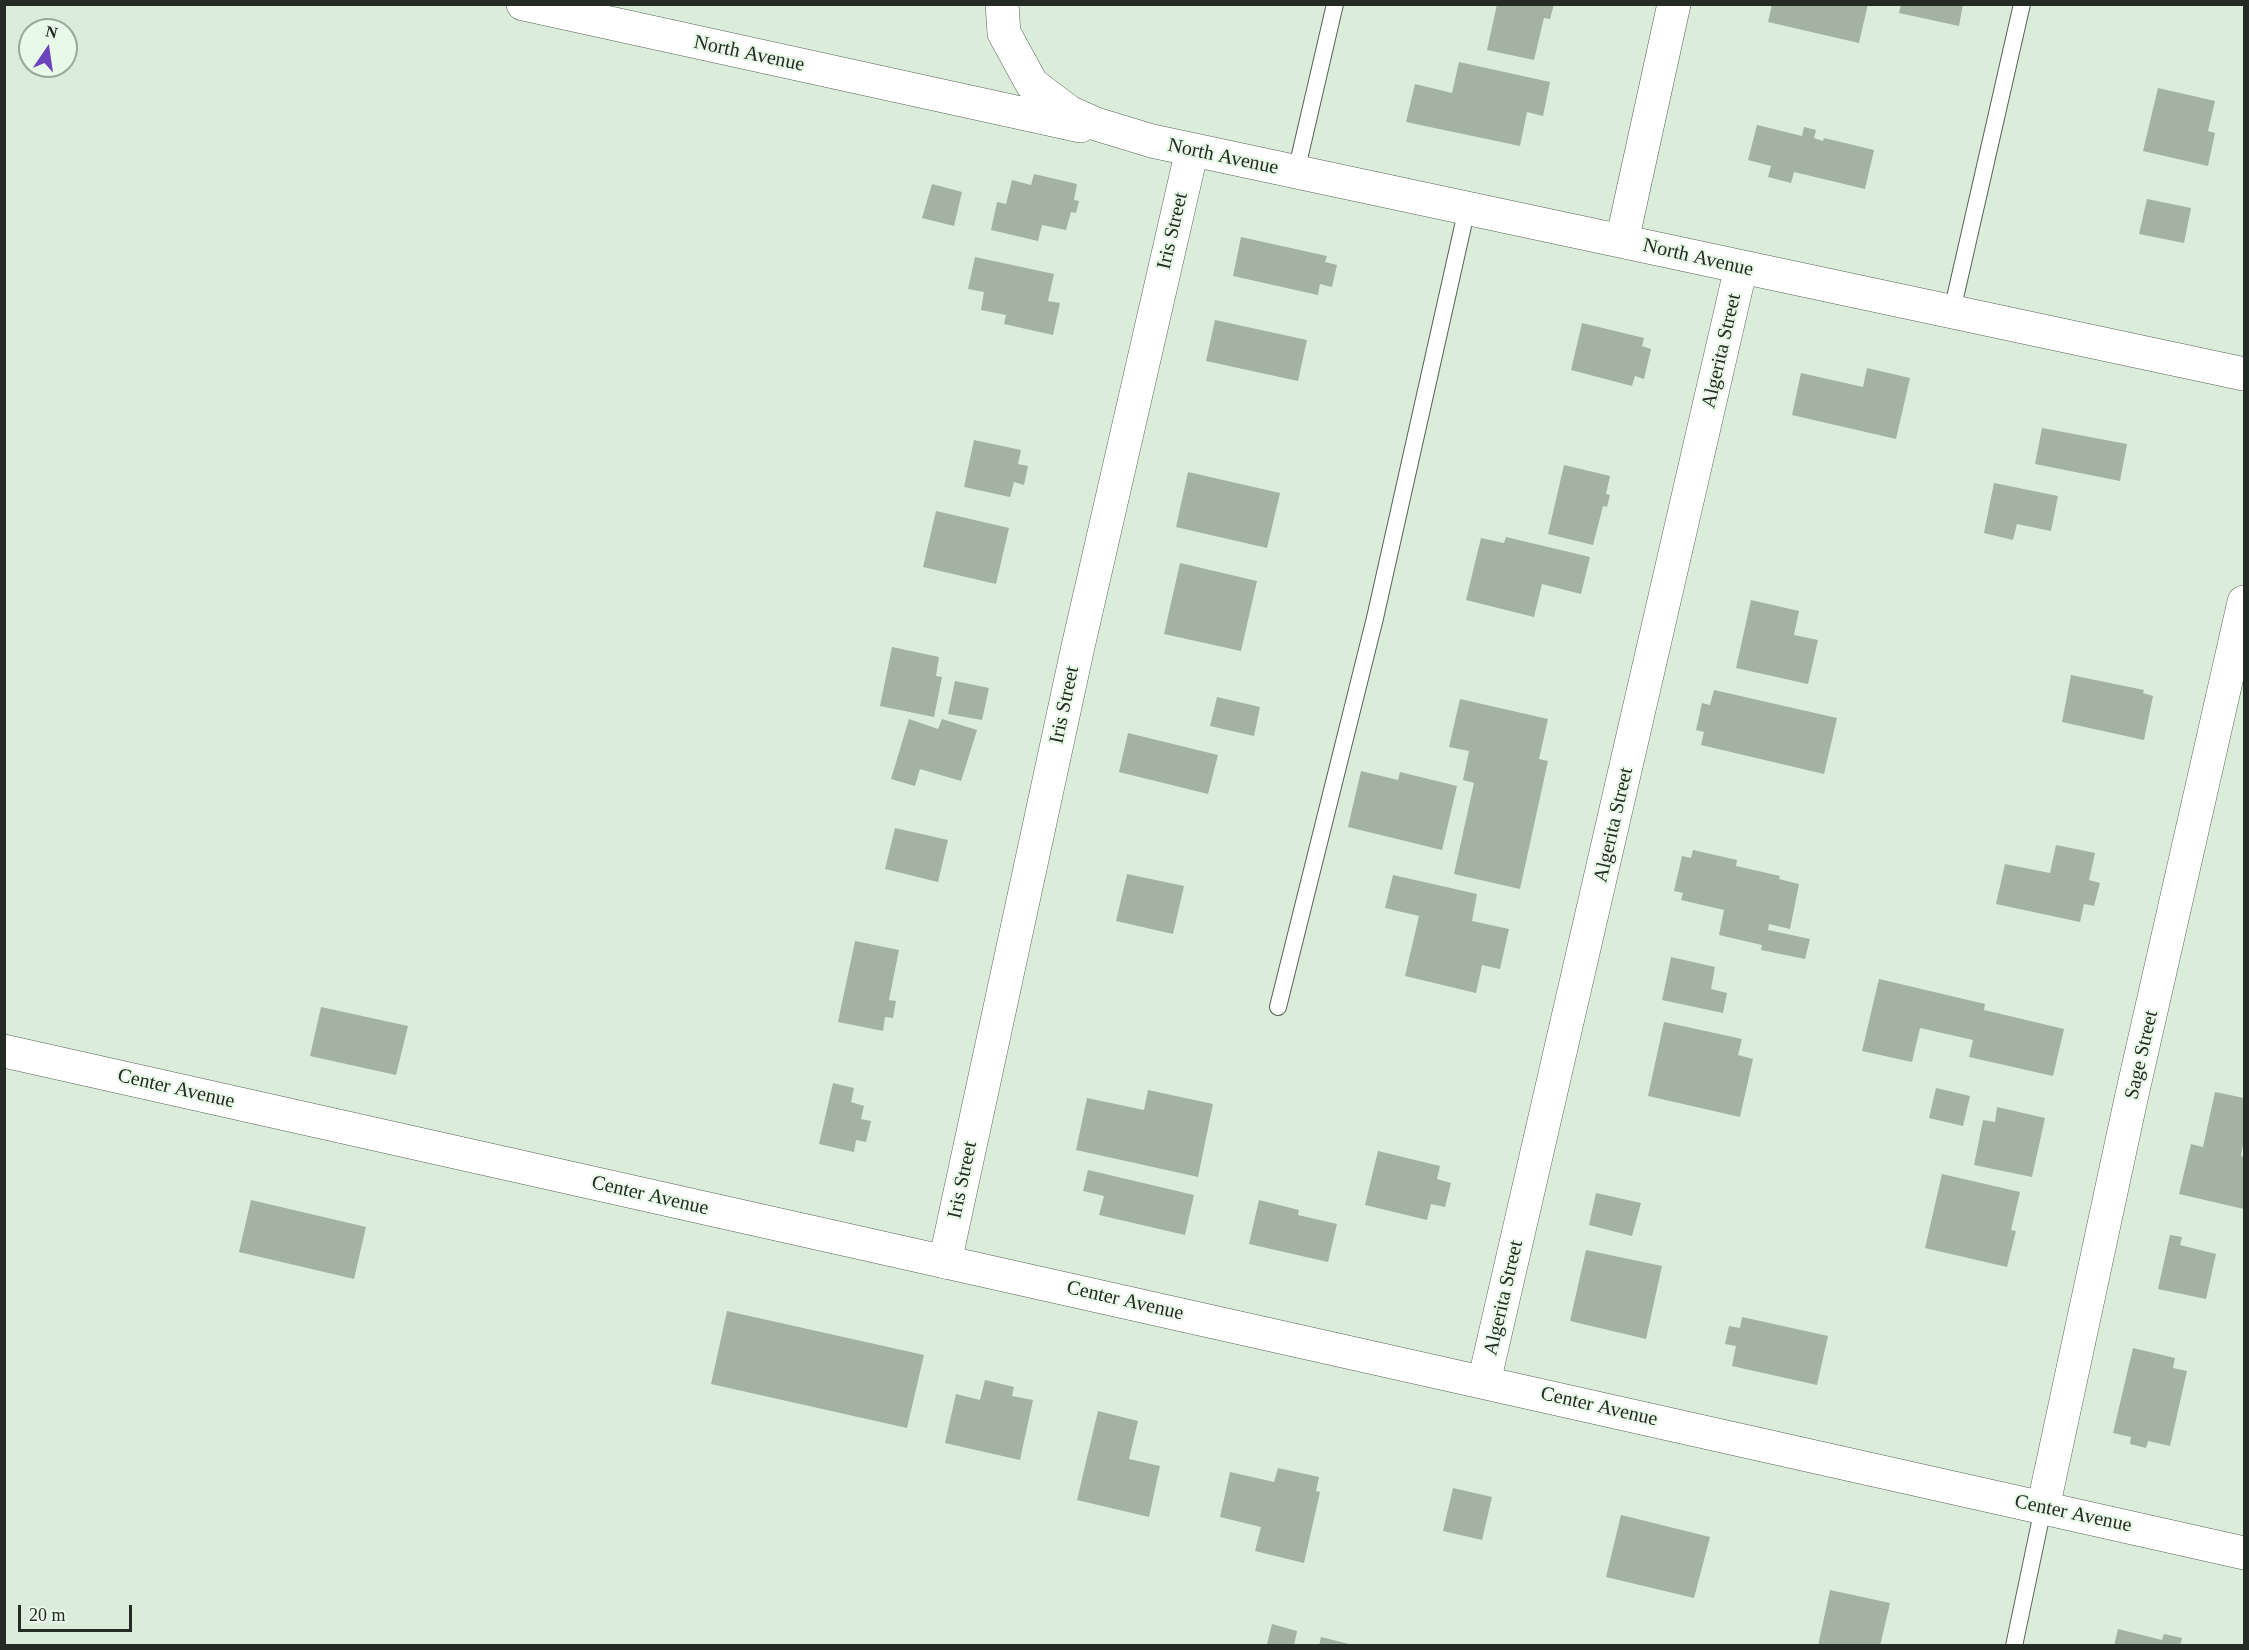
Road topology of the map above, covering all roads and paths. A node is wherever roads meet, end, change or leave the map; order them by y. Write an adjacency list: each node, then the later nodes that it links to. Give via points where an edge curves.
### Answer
1 (523, 4): 6 (street, North Avenue)
2 (1002, 4): 6 (street, North Avenue, via 1004,33 1032,84 1069,112)
3 (1335, 4): 8 (lane)
4 (1674, 4): 10 (street)
5 (2022, 4): 12 (lane)
6 (1152, 141): 7 (street, North Avenue)
7 (1192, 150): 8 (street, North Avenue); 17 (street, Iris Street, via 1074,663)
8 (1296, 172): 9 (street, North Avenue)
9 (1467, 208): 10 (street, North Avenue); 15 (lane, via 1375,618)
10 (1622, 241): 11 (street, North Avenue)
11 (1741, 267): 12 (street, North Avenue); 18 (street, Algerita Street)
12 (1952, 311): 13 (street, North Avenue)
13 (2244, 374)
14 (2244, 603): 19 (street, Sage Street)
15 (1278, 1007)
16 (4, 1051): 17 (street, Center Avenue)
17 (945, 1262): 18 (street, Center Avenue)
18 (1484, 1382): 19 (street, Center Avenue)
19 (2043, 1508): 20 (street, Center Avenue); 21 (lane)
20 (2244, 1553)
21 (2014, 1646)

